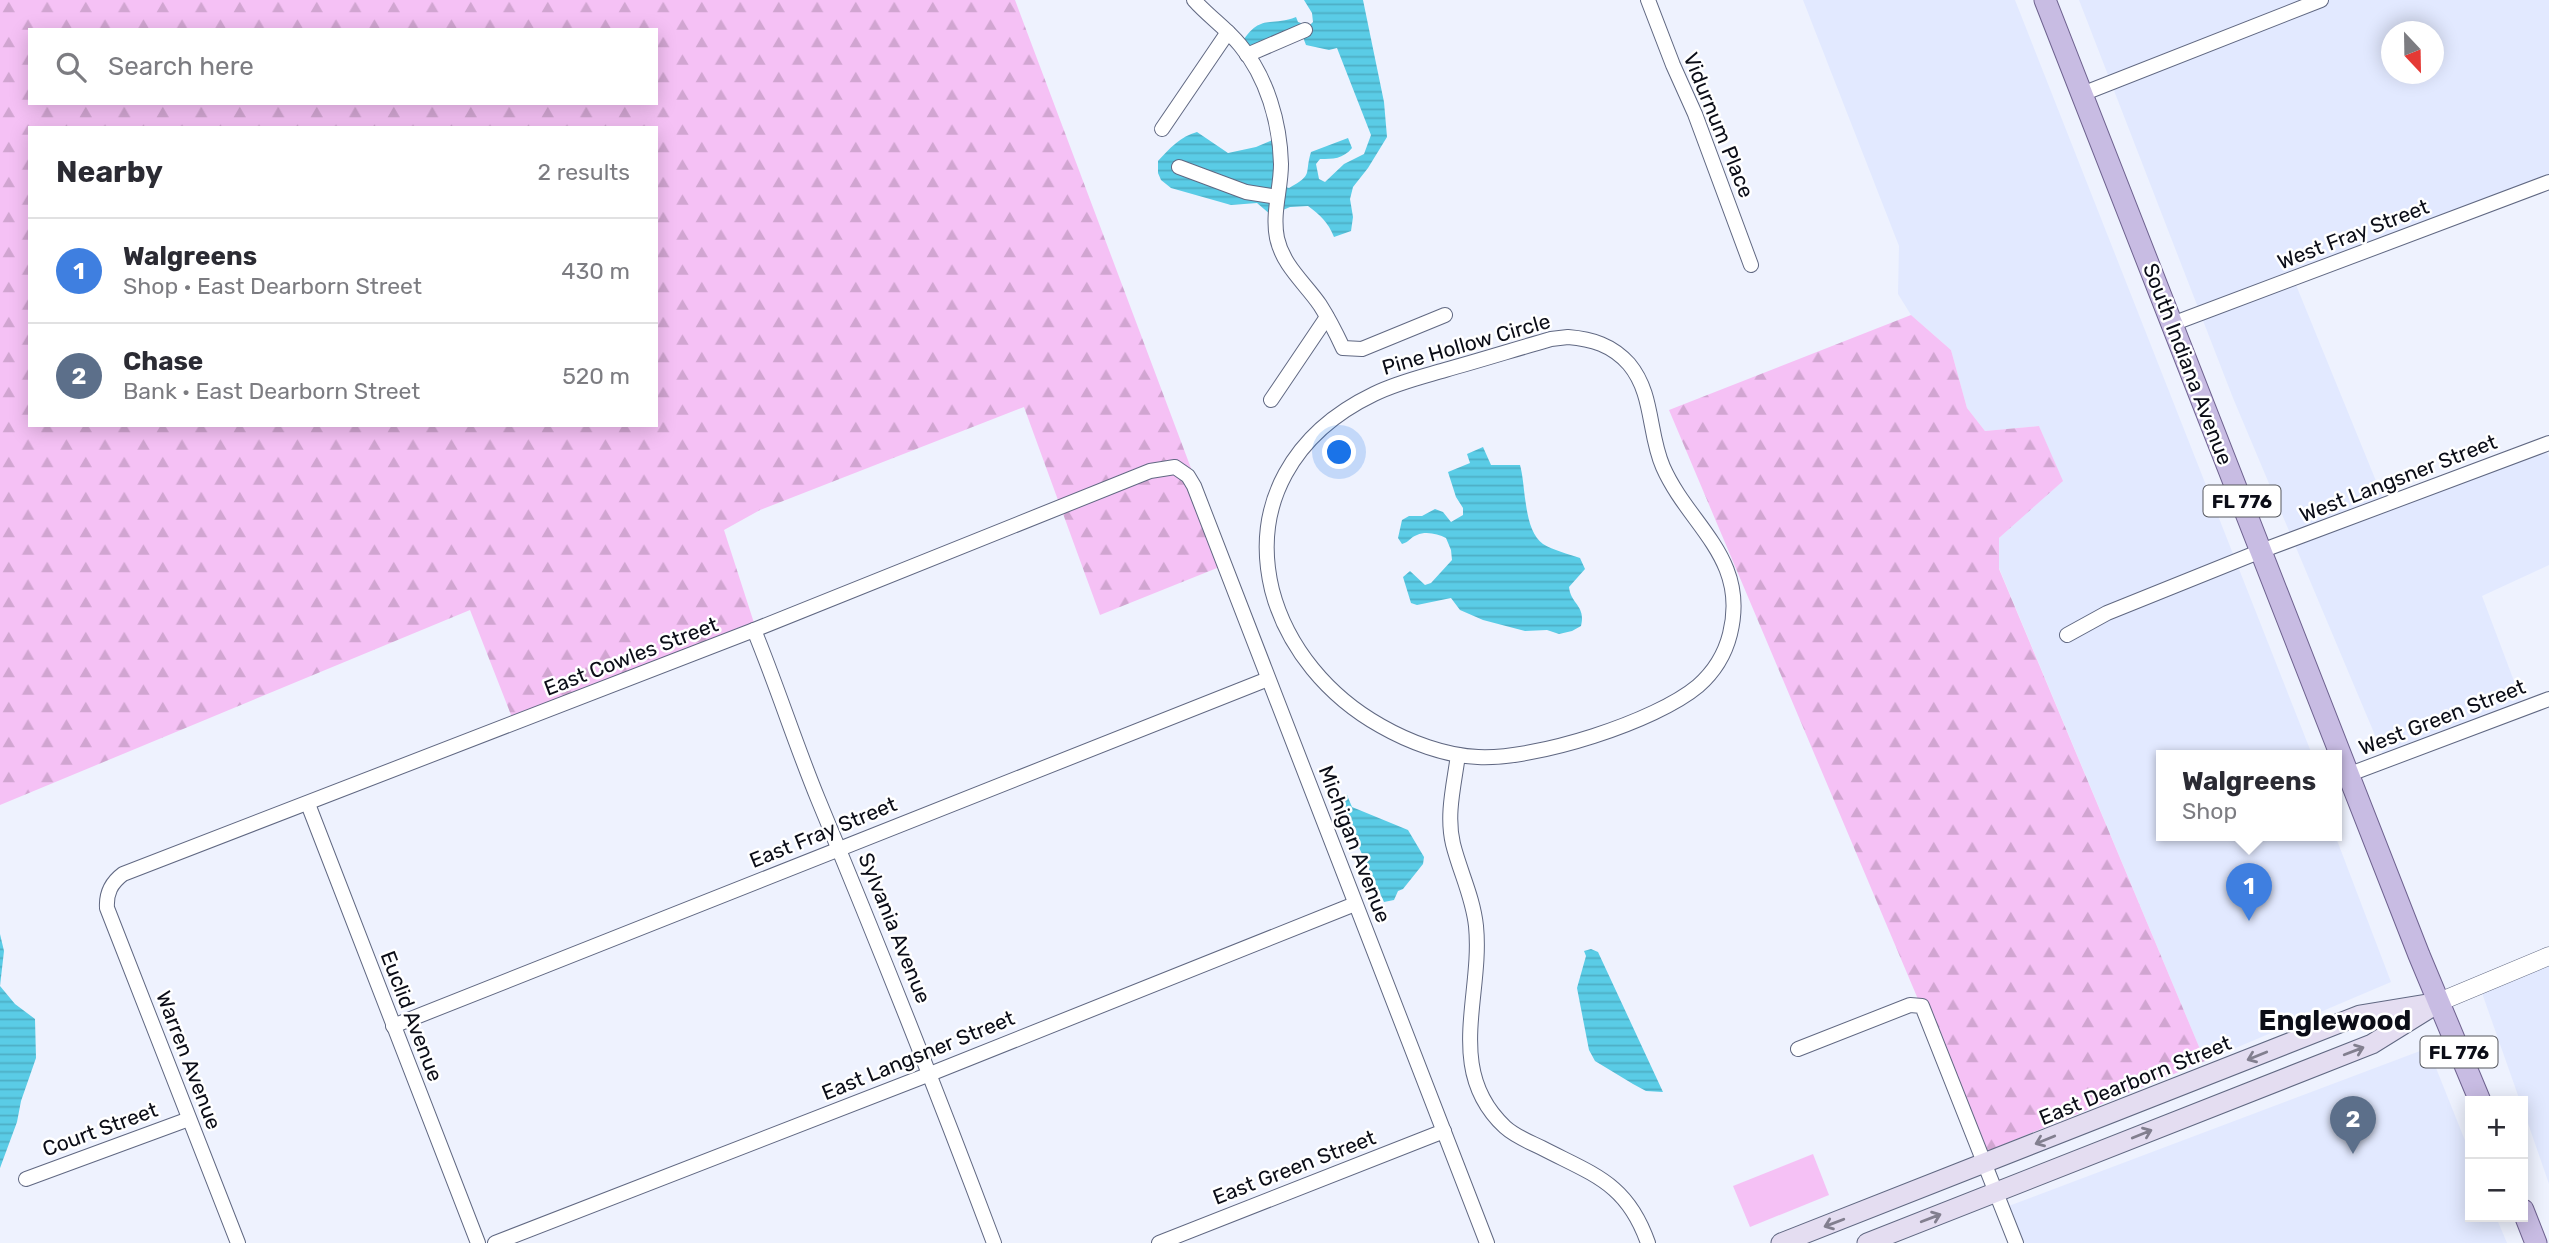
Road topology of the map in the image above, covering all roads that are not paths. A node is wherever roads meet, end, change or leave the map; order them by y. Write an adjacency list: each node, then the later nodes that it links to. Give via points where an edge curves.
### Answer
1 (1194, 0): 6 (street)
2 (1648, 0): 13 (street, Vidurnum Place)
3 (2045, 0): 8 (main road, South Indiana Avenue / FL 776)
4 (2321, 0): 8 (street)
5 (1305, 30): 7 (street)
6 (1228, 32): 7 (street); 9 (street)
7 (1247, 55): 12 (street, via 1263,82 1278,131 1281,170)
8 (2082, 94): 16 (main road, South Indiana Avenue / FL 776)
9 (1162, 129)
10 (1179, 167): 12 (street, via 1246,192)
11 (2549, 182): 16 (street, West Fray Street)
12 (1277, 197): 15 (street, via 1276,223 1283,255)
13 (1751, 265)
14 (1445, 315): 15 (street, via 1362,349 1343,348)
15 (1327, 317): 17 (street)
16 (2172, 324): 20 (main road, South Indiana Avenue / FL 776)
17 (1271, 400)
18 (2549, 443): 20 (street, West Langsner Street)
19 (1175, 467): 21 (street, East Cowles Street, via 1150,471); 23 (street, Michigan Avenue, via 1188,475 1194,486)
20 (2261, 551): 22 (street, via 2107,613); 25 (main road, South Indiana Avenue / FL 776)
21 (754, 630): 29 (street, East Cowles Street); 30 (street, Sylvania Avenue)
22 (2067, 635)
23 (1268, 680): 30 (street, East Fray Street); 32 (street, Michigan Avenue)
24 (2549, 699): 28 (street, West Green Street)
25 (2340, 750)
26 (2342, 754): 28 (main road, South Indiana Avenue / FL 776)
27 (1458, 755): 27 (street, Pine Hollow Circle, via 1413,741 1360,714 1329,688 1304,658 1280,616 1270,580 1266,536 1270,508 1289,467 1306,445 1335,418 1372,395 1551,339 1587,338 1615,351 1638,377 1662,465 1679,499 1696,517 1725,565 1732,598 1726,648 1709,676 1656,711 1532,753); 51 (street, via 1450,823 1476,927 1469,1052 1476,1083 1498,1120 1514,1134 1603,1179 1623,1195)
28 (2350, 774): 34 (main road, South Indiana Avenue / FL 776)
29 (308, 804): 31 (street, East Cowles Street, via 123,874); 35 (street, Euclid Avenue)
30 (840, 848): 35 (street, East Fray Street); 37 (street, Sylvania Avenue)
31 (109, 891): 39 (street, Warren Avenue, via 107,908)
32 (1355, 904): 37 (street, East Langsner Street); 40 (street, Michigan Avenue)
33 (2549, 956): 34 (street)
34 (2439, 1002): 38 (main road, FL 776); 41 (main road, East Dearborn Street, one-way to 41, via 2360,1015); 43 (main road, one-way to 34, via 2372,1044)
35 (393, 1026): 46 (street, Euclid Avenue)
36 (1798, 1049): 41 (street, via 1910,1004 1922,1006)
37 (930, 1074): 47 (street, East Langsner Street); 48 (street, Sylvania Avenue)
38 (2478, 1096)
39 (189, 1119): 42 (street, Court Street); 45 (street, Warren Avenue)
40 (1444, 1131): 49 (street, East Green Street); 50 (street, Michigan Avenue)
41 (1985, 1164): 43 (street); 52 (main road, East Dearborn Street, one-way to 52)
42 (26, 1180)
43 (1996, 1193): 53 (main road, one-way to 43); 54 (street)
44 (2528, 1222): 55 (main road)
45 (238, 1243)
46 (478, 1243)
47 (495, 1243)
48 (994, 1243)
49 (1159, 1243)
50 (1487, 1243)
51 (1648, 1243)
52 (1781, 1243)
53 (1867, 1243)
54 (2016, 1243)
55 (2536, 1243)

